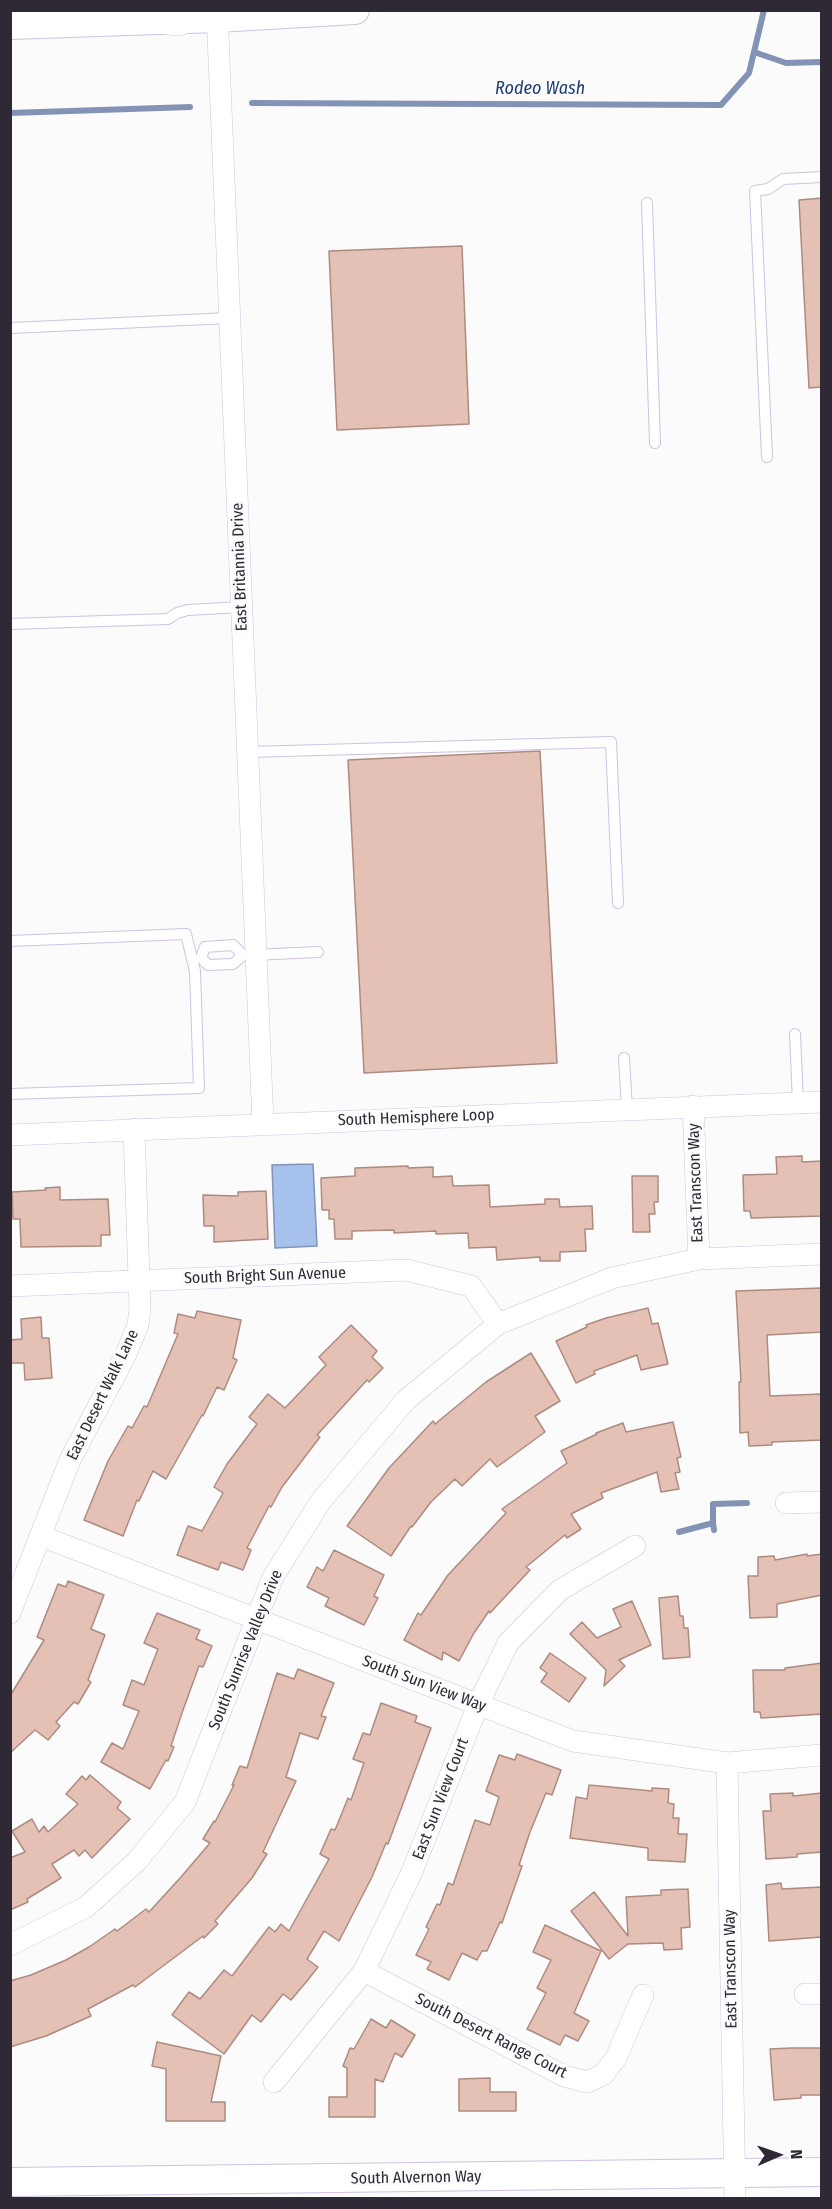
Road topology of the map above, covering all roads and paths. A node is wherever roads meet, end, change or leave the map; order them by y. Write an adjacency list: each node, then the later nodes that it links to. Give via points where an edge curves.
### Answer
1 (91, 10): 4 (main road)
2 (355, 10): 3 (main road)
3 (217, 14): 4 (main road); 8 (street, East Britannia Drive)
4 (179, 19): 5 (main road)
5 (10, 25)
6 (822, 177): 11 (lane, via 783,179 768,189 755,191)
7 (647, 203): 10 (lane)
8 (230, 318): 9 (lane); 12 (street, East Britannia Drive)
9 (10, 328)
10 (655, 442)
11 (767, 457)
12 (242, 607): 13 (lane, via 188,610 168,619); 14 (street, East Britannia Drive)
13 (10, 624)
14 (248, 752): 15 (lane, via 611,742); 18 (street, East Britannia Drive)
15 (618, 903)
16 (10, 941): 19 (lane, via 186,934)
17 (318, 952): 18 (lane)
18 (250, 955): 19 (lane, via 233,964 208,965); 19 (lane, via 233,945 214,946 205,947); 27 (street, East Britannia Drive)
19 (197, 959): 22 (lane, via 198,1088)
20 (795, 1034): 23 (lane)
21 (624, 1058): 26 (lane)
22 (10, 1094)
23 (798, 1102): 24 (street, South Hemisphere Loop); 25 (street, South Hemisphere Loop)
24 (822, 1102)
25 (693, 1107): 26 (street, South Hemisphere Loop); 31 (street, East Transcon Way)
26 (627, 1109): 27 (street, South Hemisphere Loop)
27 (264, 1124): 28 (street, South Hemisphere Loop)
28 (134, 1130): 29 (street, South Hemisphere Loop); 32 (street, East Desert Walk Lane)
29 (10, 1135)
30 (822, 1254): 31 (street, South Sunrise Valley Drive)
31 (699, 1259): 34 (street, South Sunrise Valley Drive, via 612,1278)
32 (139, 1281): 33 (street, South Bright Sun Avenue); 34 (street, South Bright Sun Avenue, via 406,1270 471,1286); 37 (street, East Desert Walk Lane, via 138,1325 79,1441)
33 (10, 1286)
34 (498, 1324): 40 (street, South Sunrise Valley Drive, via 406,1400 321,1501 273,1577)
35 (822, 1502): 36 (street)
36 (786, 1503)
37 (41, 1536): 39 (street, East Desert Walk Lane); 40 (street, South Sun View Way)
38 (635, 1546): 41 (street, East Sun View Court, via 560,1590 508,1643)
39 (10, 1613)
40 (256, 1620): 41 (street, South Sun View Way); 44 (street, South Sunrise Valley Drive, via 185,1802 137,1861 86,1907)
41 (478, 1705): 43 (street, South Sun View Way, via 573,1741); 45 (street, East Sun View Court, via 411,1874)
42 (822, 1755): 43 (street, South Sun View Way)
43 (727, 1763): 50 (street, East Transcon Way)
44 (10, 1945)
45 (364, 1971): 46 (street, South Desert Range Court, via 564,2076 588,2082 603,2075 616,2058); 47 (street, East Sun View Court)
46 (643, 1995)
47 (274, 2082)
48 (822, 2172): 50 (main road, South Alvernon Way)
49 (10, 2182): 50 (main road, South Alvernon Way)
50 (735, 2186)

